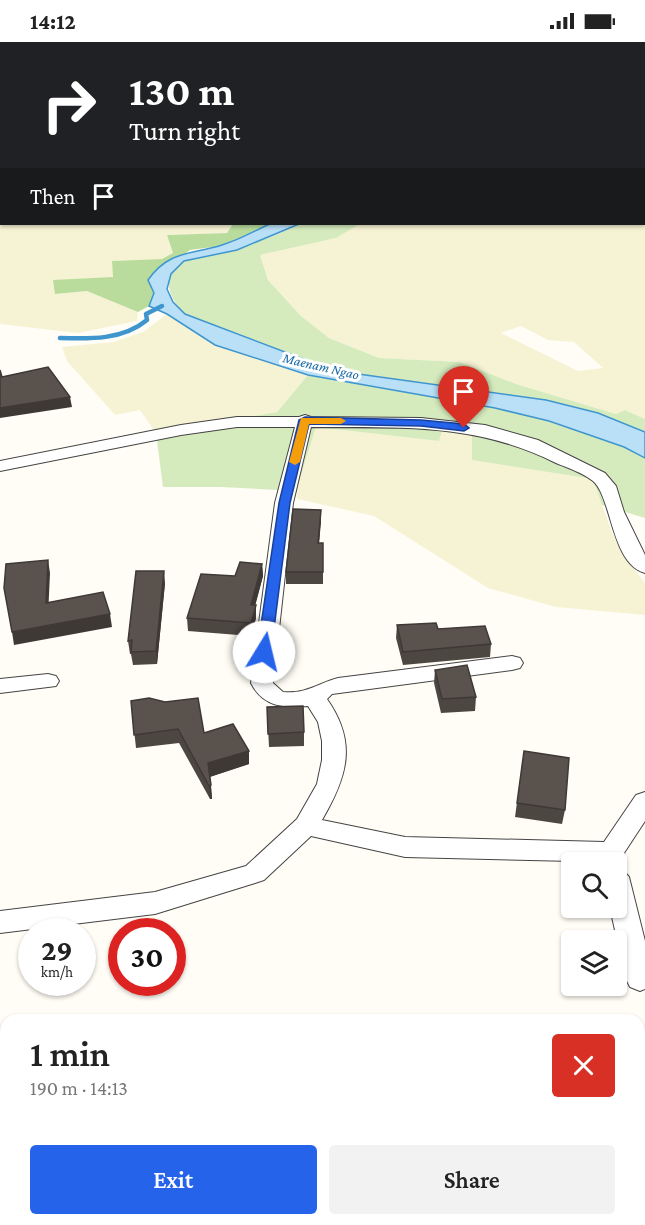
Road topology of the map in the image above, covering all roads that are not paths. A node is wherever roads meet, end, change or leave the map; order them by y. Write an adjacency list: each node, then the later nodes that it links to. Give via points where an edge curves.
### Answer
1 (305, 420): 2 (street, via 237,422 181,430); 3 (street, via 421,423 485,430 532,444 599,477 610,490 631,550); 7 (street, via 285,503 262,683 266,694 274,699)
2 (0, 466)
3 (645, 567)
4 (512, 663): 7 (street, via 338,685 324,689)
5 (48, 681): 6 (street)
6 (0, 686)
7 (314, 698): 9 (street, via 326,711 332,730 333,772)
8 (645, 801): 10 (street)
9 (306, 826): 11 (street, via 405,847); 13 (street, via 255,873 156,903)
10 (619, 852)
11 (561, 860)
12 (626, 918): 14 (street)
13 (0, 922)
14 (640, 979)

